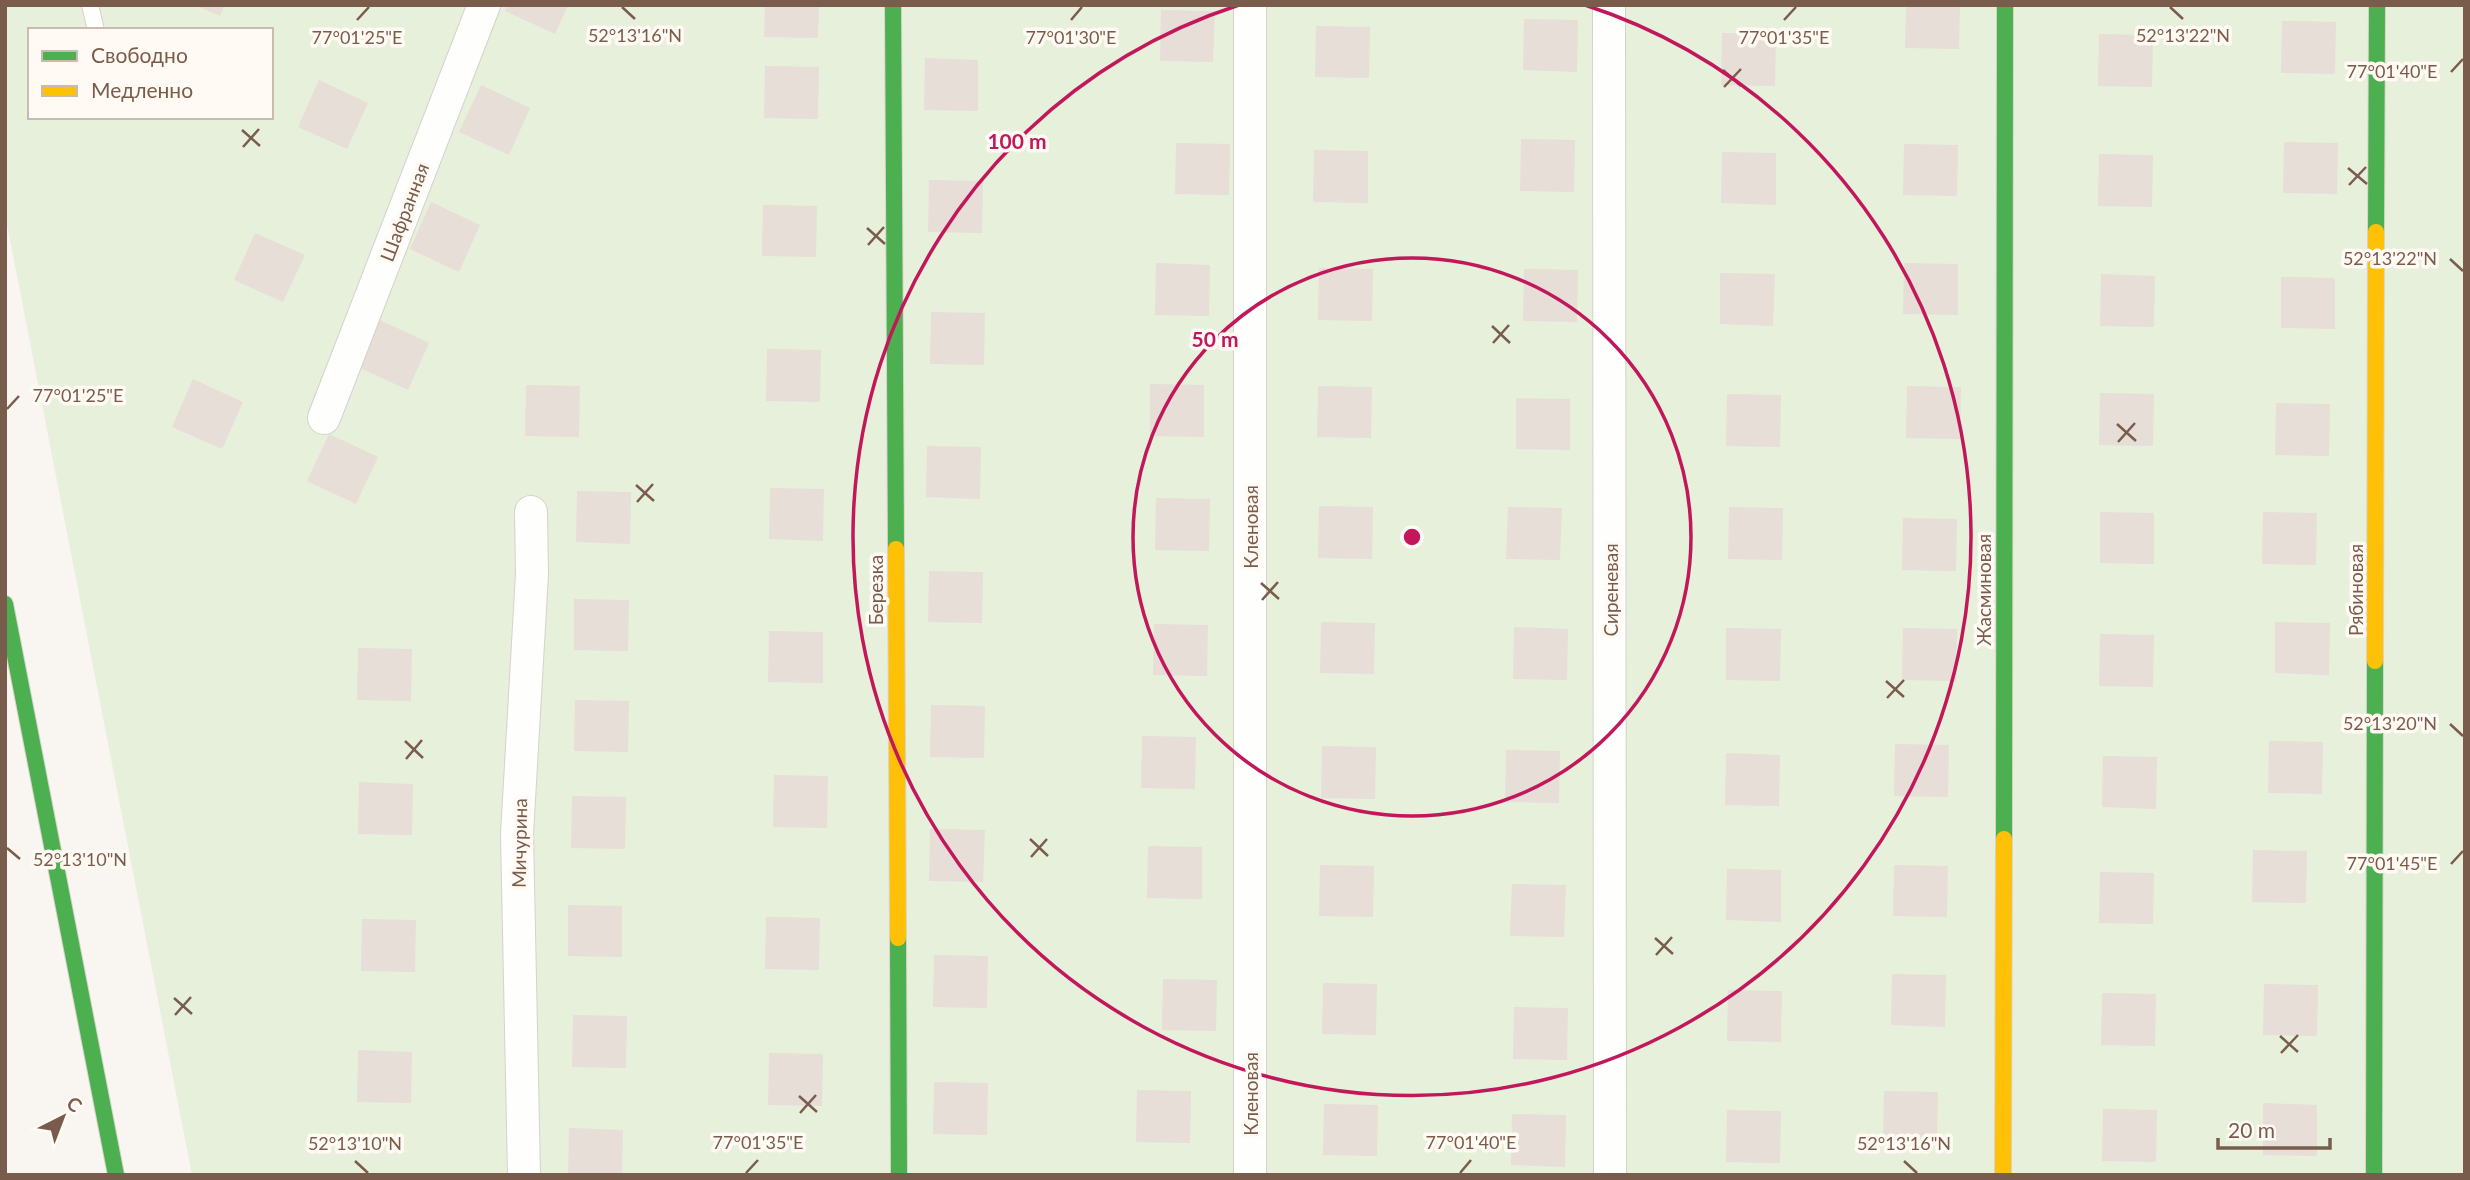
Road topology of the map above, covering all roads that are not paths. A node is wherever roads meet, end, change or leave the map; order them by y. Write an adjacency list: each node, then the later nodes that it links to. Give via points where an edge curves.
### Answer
1 (90, 5): 8 (lane)
2 (484, 5): 9 (street, Шафранная)
3 (893, 5): 14 (street, Березка)
4 (1250, 5): 15 (street, Кленовая)
5 (1609, 5): 16 (street, Сиреневая)
6 (2004, 5): 17 (street, Жасминовая)
7 (2377, 5): 18 (street, Рябиновая)
8 (96, 28)
9 (324, 418)
10 (531, 512): 13 (street, Мичурина, via 532,574 517,834)
11 (5, 604): 12 (street)
12 (116, 1175)
13 (524, 1175)
14 (899, 1175)
15 (1250, 1175)
16 (1610, 1175)
17 (2003, 1175)
18 (2374, 1175)

